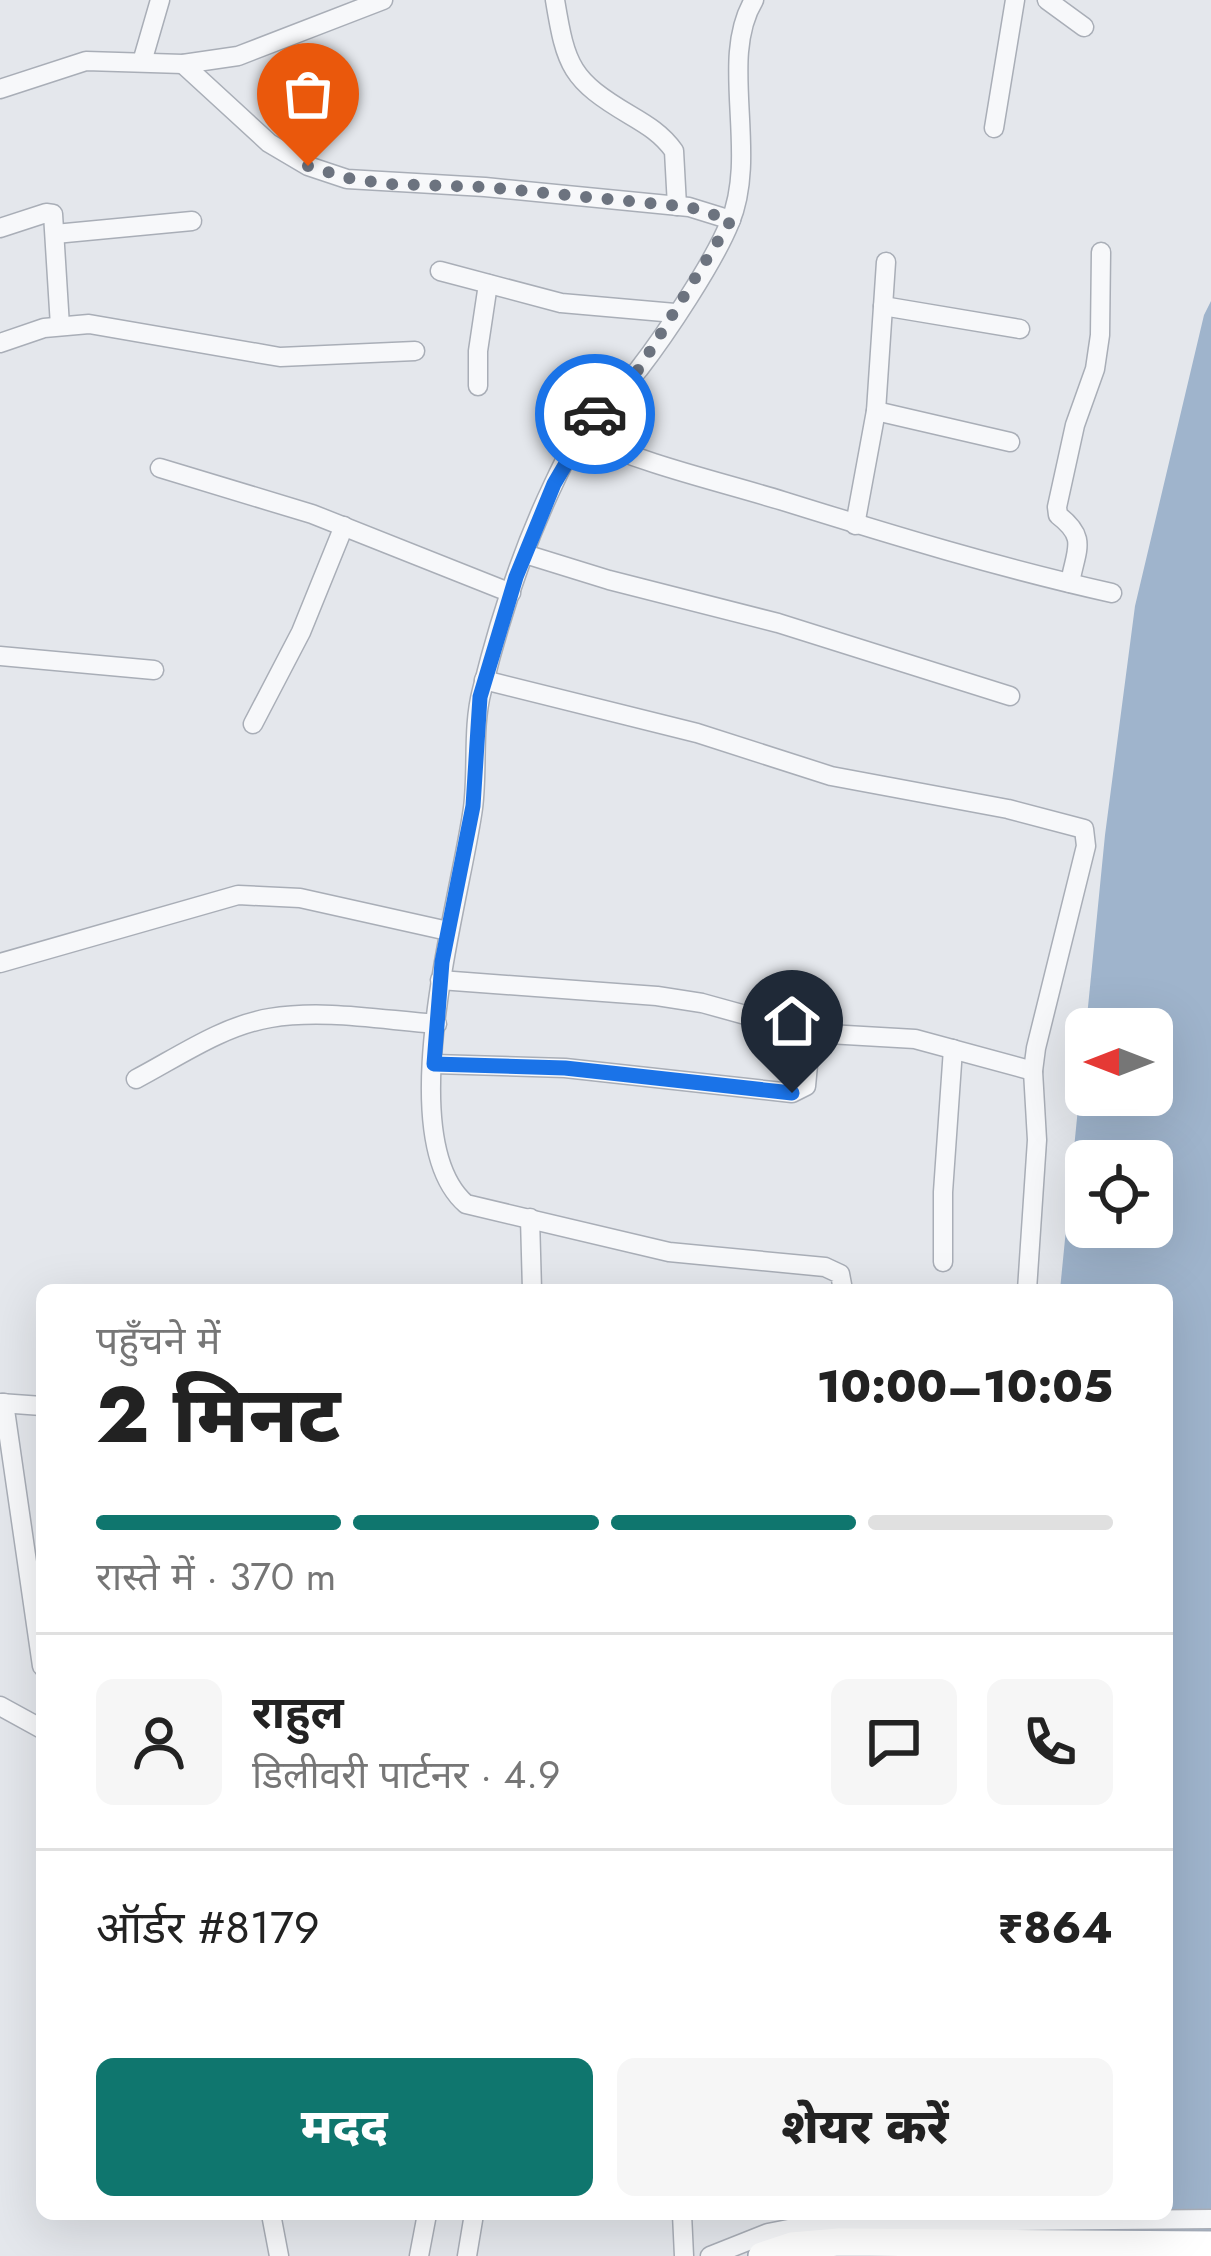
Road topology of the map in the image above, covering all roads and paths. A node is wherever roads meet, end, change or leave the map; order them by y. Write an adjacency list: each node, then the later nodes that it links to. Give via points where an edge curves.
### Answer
1 (160, 0): 8 (street)
2 (383, 0): 9 (street, via 267,47)
3 (555, 0): 12 (street, via 579,79 674,151)
4 (754, 0): 13 (street, via 739,31 742,160)
5 (1015, 0): 11 (street)
6 (1047, 0): 7 (street)
7 (1084, 27)
8 (142, 62): 9 (street); 10 (street, via 86,61)
9 (183, 64): 12 (street, via 268,143 347,178)
10 (0, 88)
11 (994, 128)
12 (676, 206): 13 (street)
13 (731, 220): 22 (street)
14 (192, 221): 16 (street)
15 (0, 228): 16 (street, via 46,213 53,214)
16 (55, 234): 23 (street)
17 (1101, 252): 35 (street, via 1095,369 1057,507 1078,533)
18 (886, 262): 21 (street)
19 (440, 271): 20 (street)
20 (488, 284): 22 (street, via 561,303); 27 (street)
21 (883, 306): 24 (street); 28 (street)
22 (675, 313): 29 (street, via 639,369)
23 (60, 326): 25 (street); 26 (street, via 118,328 280,357)
24 (1020, 329)
25 (0, 343)
26 (415, 352)
27 (478, 386)
28 (876, 411): 30 (street); 32 (street)
29 (580, 435): 32 (street); 34 (street)
30 (1010, 442)
31 (160, 468): 33 (street)
32 (855, 525): 35 (street)
33 (344, 526): 36 (street); 42 (street)
34 (525, 554): 36 (street); 41 (street)
35 (1070, 584): 37 (street)
36 (511, 593): 40 (street)
37 (1112, 593)
38 (0, 656): 39 (street)
39 (154, 670)
40 (484, 680): 43 (street, via 473,806); 50 (street, via 831,776 1084,829)
41 (1010, 696)
42 (253, 724)
43 (448, 931): 44 (street, via 299,898 238,895); 45 (street)
44 (0, 963)
45 (440, 980): 46 (street); 47 (street, via 657,996)
46 (436, 1024): 49 (street); 51 (street, via 308,1014 266,1019)
47 (812, 1033): 48 (street); 49 (street, via 806,1086 792,1093 565,1068)
48 (953, 1048): 50 (street); 53 (street)
49 (434, 1064): 52 (street, via 433,1135 453,1193 480,1209)
50 (1033, 1071): 56 (street)
51 (136, 1079)
52 (530, 1218): 54 (street); 55 (street, via 669,1252 825,1267)
53 (943, 1262)
54 (532, 1284)
55 (842, 1284)
56 (1027, 1284)
57 (2, 1403): 58 (street); 59 (street)
58 (36, 1406)
59 (36, 1627)
60 (0, 1706): 61 (street)
61 (36, 1726)
62 (1173, 2218): 63 (street)
63 (1211, 2218)
64 (273, 2220): 70 (street)
65 (426, 2220): 71 (street)
66 (473, 2220): 72 (street)
67 (682, 2220): 73 (street)
68 (1054, 2220): 74 (street, via 819,2223)
69 (1211, 2245): 75 (main road, via 839,2242)
70 (279, 2256)
71 (419, 2256)
72 (467, 2256)
73 (685, 2256)
74 (710, 2256)
75 (762, 2256)

